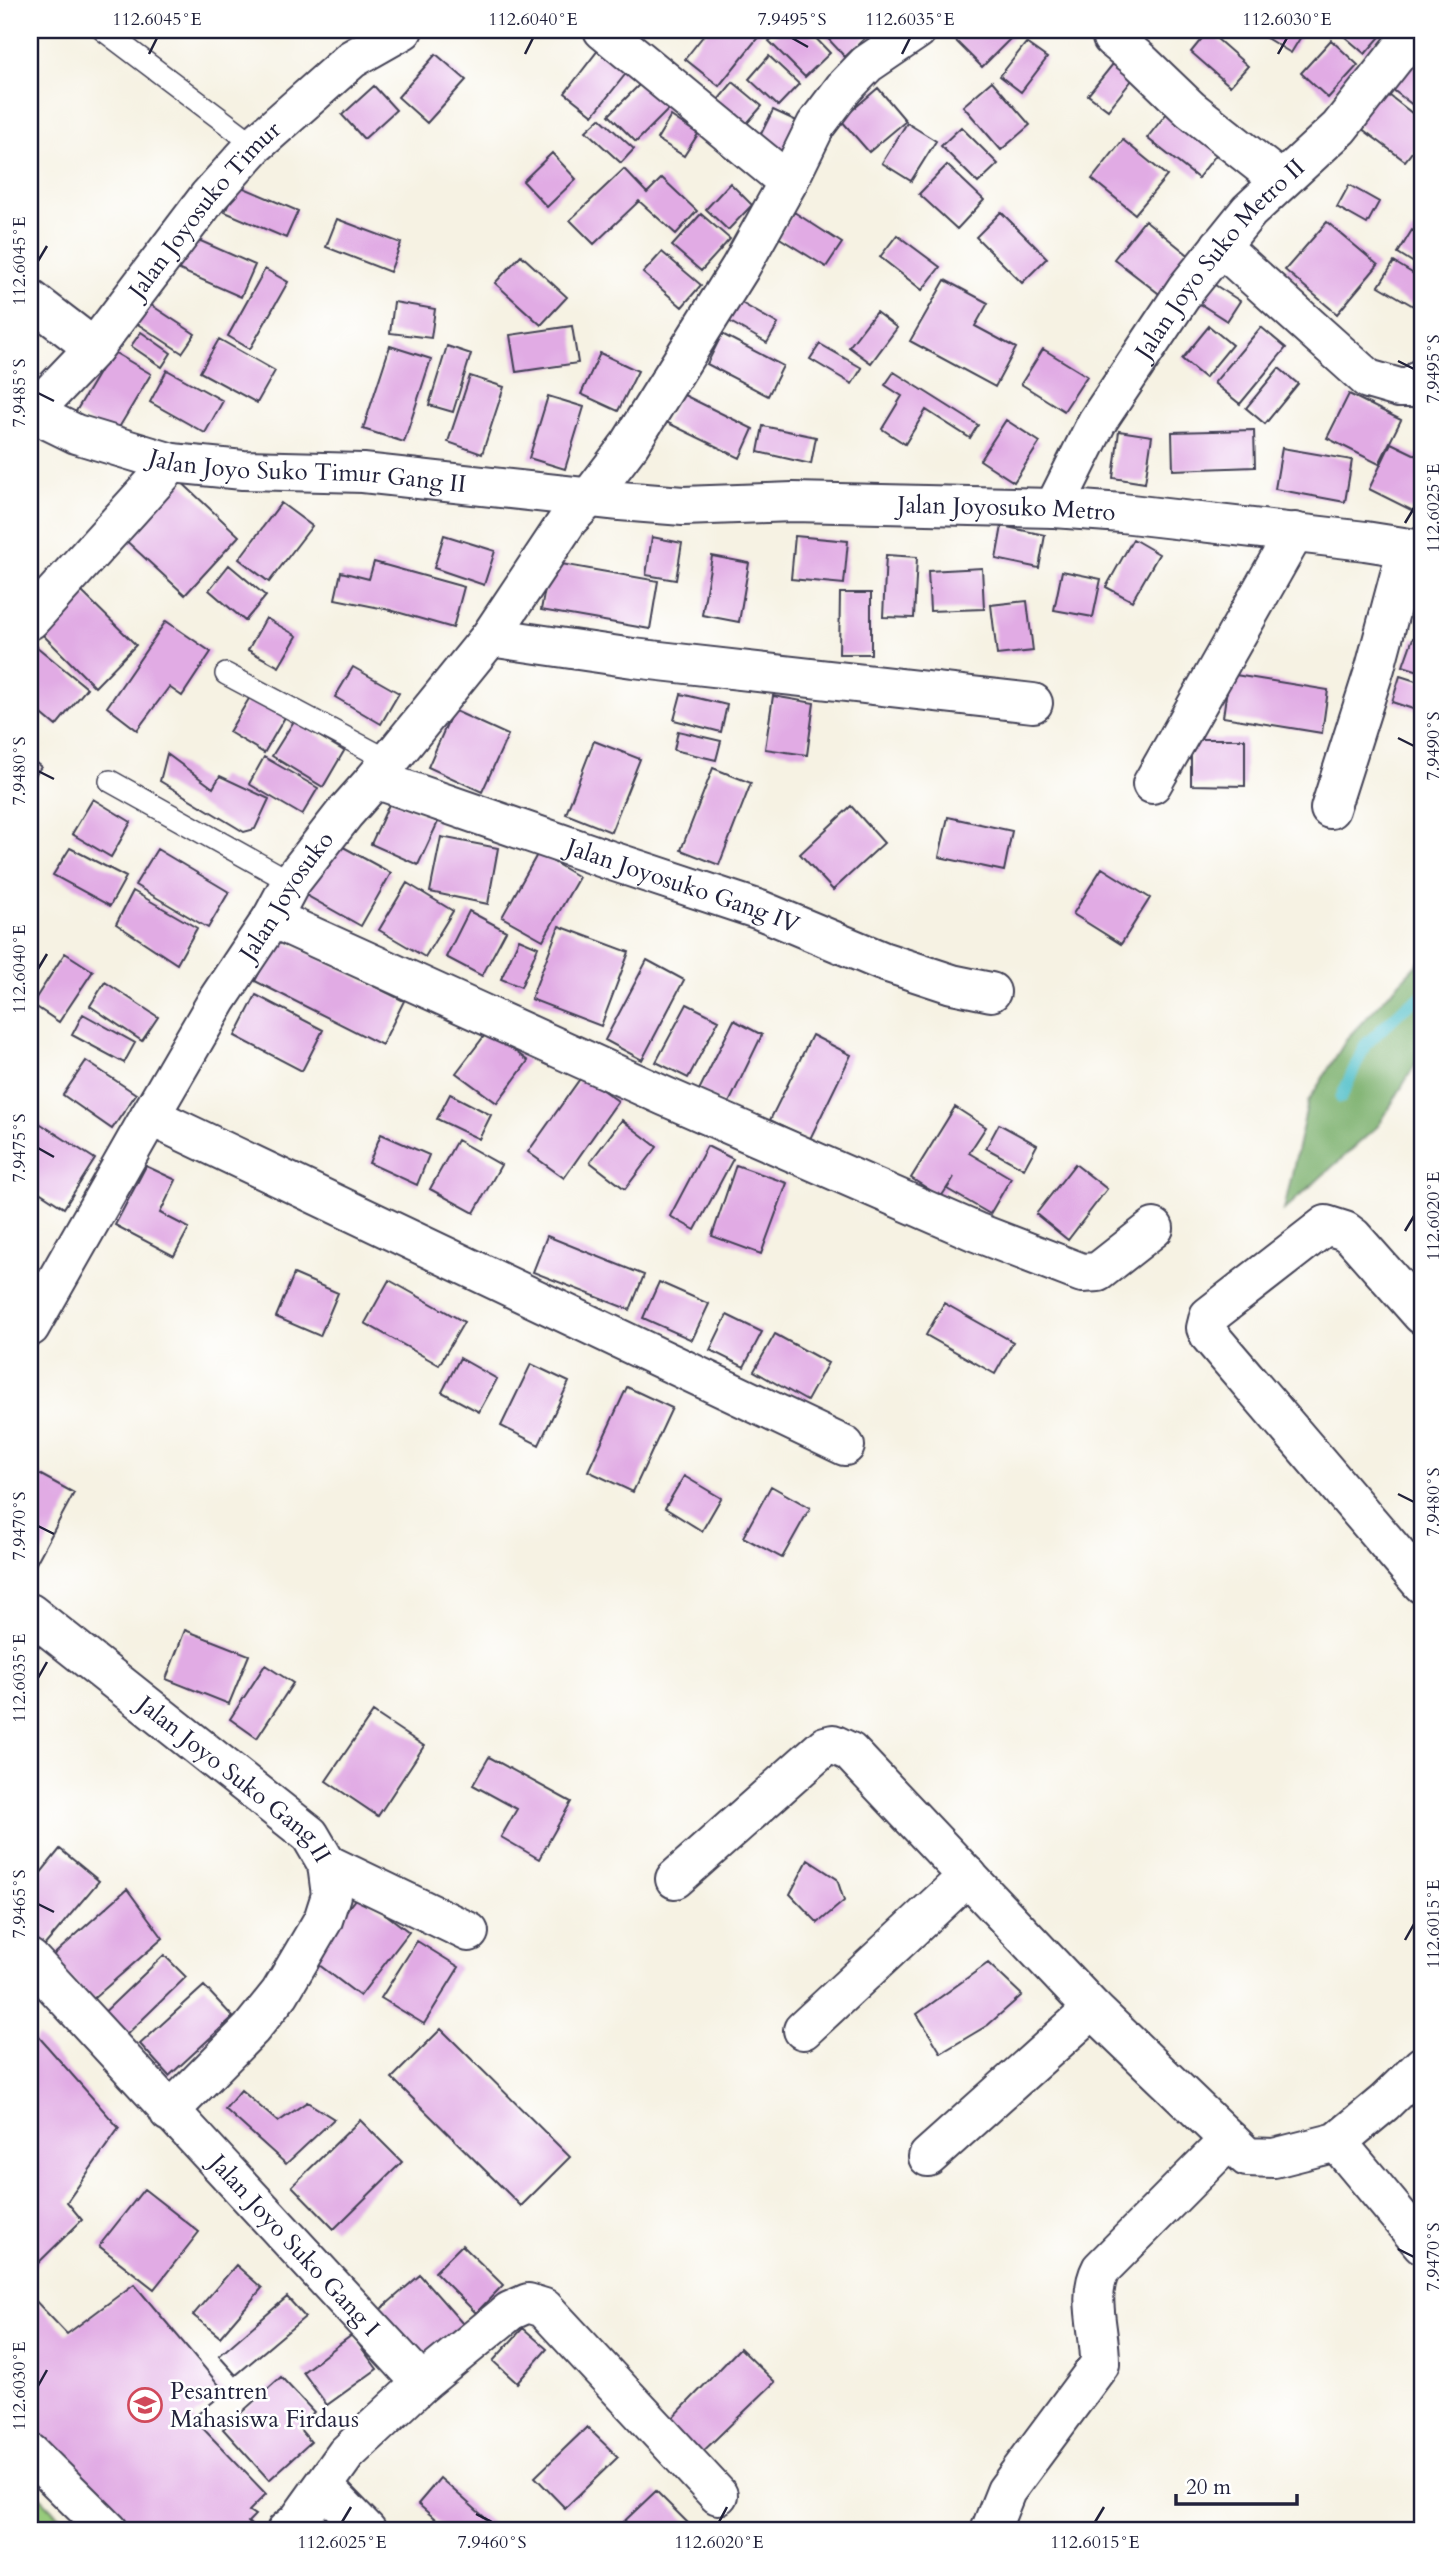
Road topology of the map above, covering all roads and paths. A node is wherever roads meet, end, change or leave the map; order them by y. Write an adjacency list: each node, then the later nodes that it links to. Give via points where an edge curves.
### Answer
1 (103, 30): 7 (lane)
2 (403, 30): 7 (street, Jalan Joyosuko Timur, via 352,59)
3 (603, 30): 9 (street)
4 (917, 30): 9 (street, Jalan Joyosuko, via 867,64 844,88 816,125)
5 (1416, 30): 8 (street, Jalan Joyo Suko Metro II, via 1339,128)
6 (1112, 38): 8 (street, via 1189,109)
7 (256, 145): 12 (street, Jalan Joyosuko Timur, via 209,196)
8 (1280, 180): 10 (street, Jalan Joyo Suko Metro II)
9 (788, 182): 16 (street, Jalan Joyosuko, via 698,337 630,444)
10 (1220, 246): 13 (street, via 1368,379 1411,388); 17 (street, Jalan Joyo Suko Metro II, via 1126,376)
11 (30, 299): 12 (street)
12 (94, 348): 14 (street, Jalan Joyosuko Timur)
13 (1422, 378)
14 (31, 414): 15 (street, Jalan Joyo Suko Timur Gang II, via 76,434)
15 (172, 463): 16 (street, Jalan Joyo Suko Timur Gang II, via 363,473); 20 (street)
16 (589, 498): 17 (street, Jalan Joyosuko Metro, via 683,506 793,502); 21 (street, Jalan Joyosuko, via 568,520)
17 (1054, 508): 18 (street, Jalan Joyosuko Metro)
18 (1295, 532): 19 (street, Jalan Joyosuko Metro); 26 (street)
19 (1415, 549): 27 (street)
20 (30, 620)
21 (490, 637): 23 (street, via 633,658); 24 (street, Jalan Joyosuko)
22 (226, 674): 24 (lane)
23 (1033, 703)
24 (381, 769): 28 (street, Jalan Joyosuko); 30 (street, Jalan Joyosuko Gang IV, via 609,860 760,910 882,961)
25 (110, 781): 28 (lane)
26 (1152, 784)
27 (1330, 809)
28 (290, 882): 29 (street, Jalan Joyosuko)
29 (272, 918): 31 (street, Jalan Joyosuko); 32 (street, via 664,1096 976,1232 1082,1273 1098,1272)
30 (991, 992)
31 (150, 1116): 34 (street, Jalan Joyosuko); 35 (street)
32 (1154, 1228)
33 (1422, 1315): 36 (street, via 1353,1237 1326,1225 1209,1316 1206,1328)
34 (30, 1326)
35 (845, 1446)
36 (1422, 1584)
37 (30, 1613): 38 (street, Jalan Joyo Suko Gang II, via 310,1835)
38 (327, 1864): 41 (street); 46 (street, Jalan Joyo Suko Gang II, via 331,1895 323,1920 280,1993)
39 (968, 1876): 40 (street, via 850,1752 833,1744 825,1746); 43 (street); 44 (street)
40 (674, 1879)
41 (469, 1932)
42 (30, 1959): 46 (street, Jalan Joyo Suko Gang I)
43 (1093, 2009): 47 (street); 49 (street)
44 (803, 2030)
45 (1422, 2066): 48 (street)
46 (169, 2112): 51 (street, Jalan Joyo Suko Gang I)
47 (1229, 2140): 48 (street, via 1247,2157 1274,2158); 58 (street, via 1101,2269 1094,2281 1100,2364 1006,2491)
48 (1337, 2142): 50 (street)
49 (928, 2157)
50 (1422, 2244)
51 (422, 2383): 53 (street, via 346,2454); 54 (street, via 510,2311 528,2303 544,2308)
52 (30, 2453): 55 (street)
53 (324, 2487): 56 (street); 57 (street)
54 (718, 2496)
55 (108, 2531)
56 (286, 2531)
57 (367, 2531)
58 (990, 2531)

